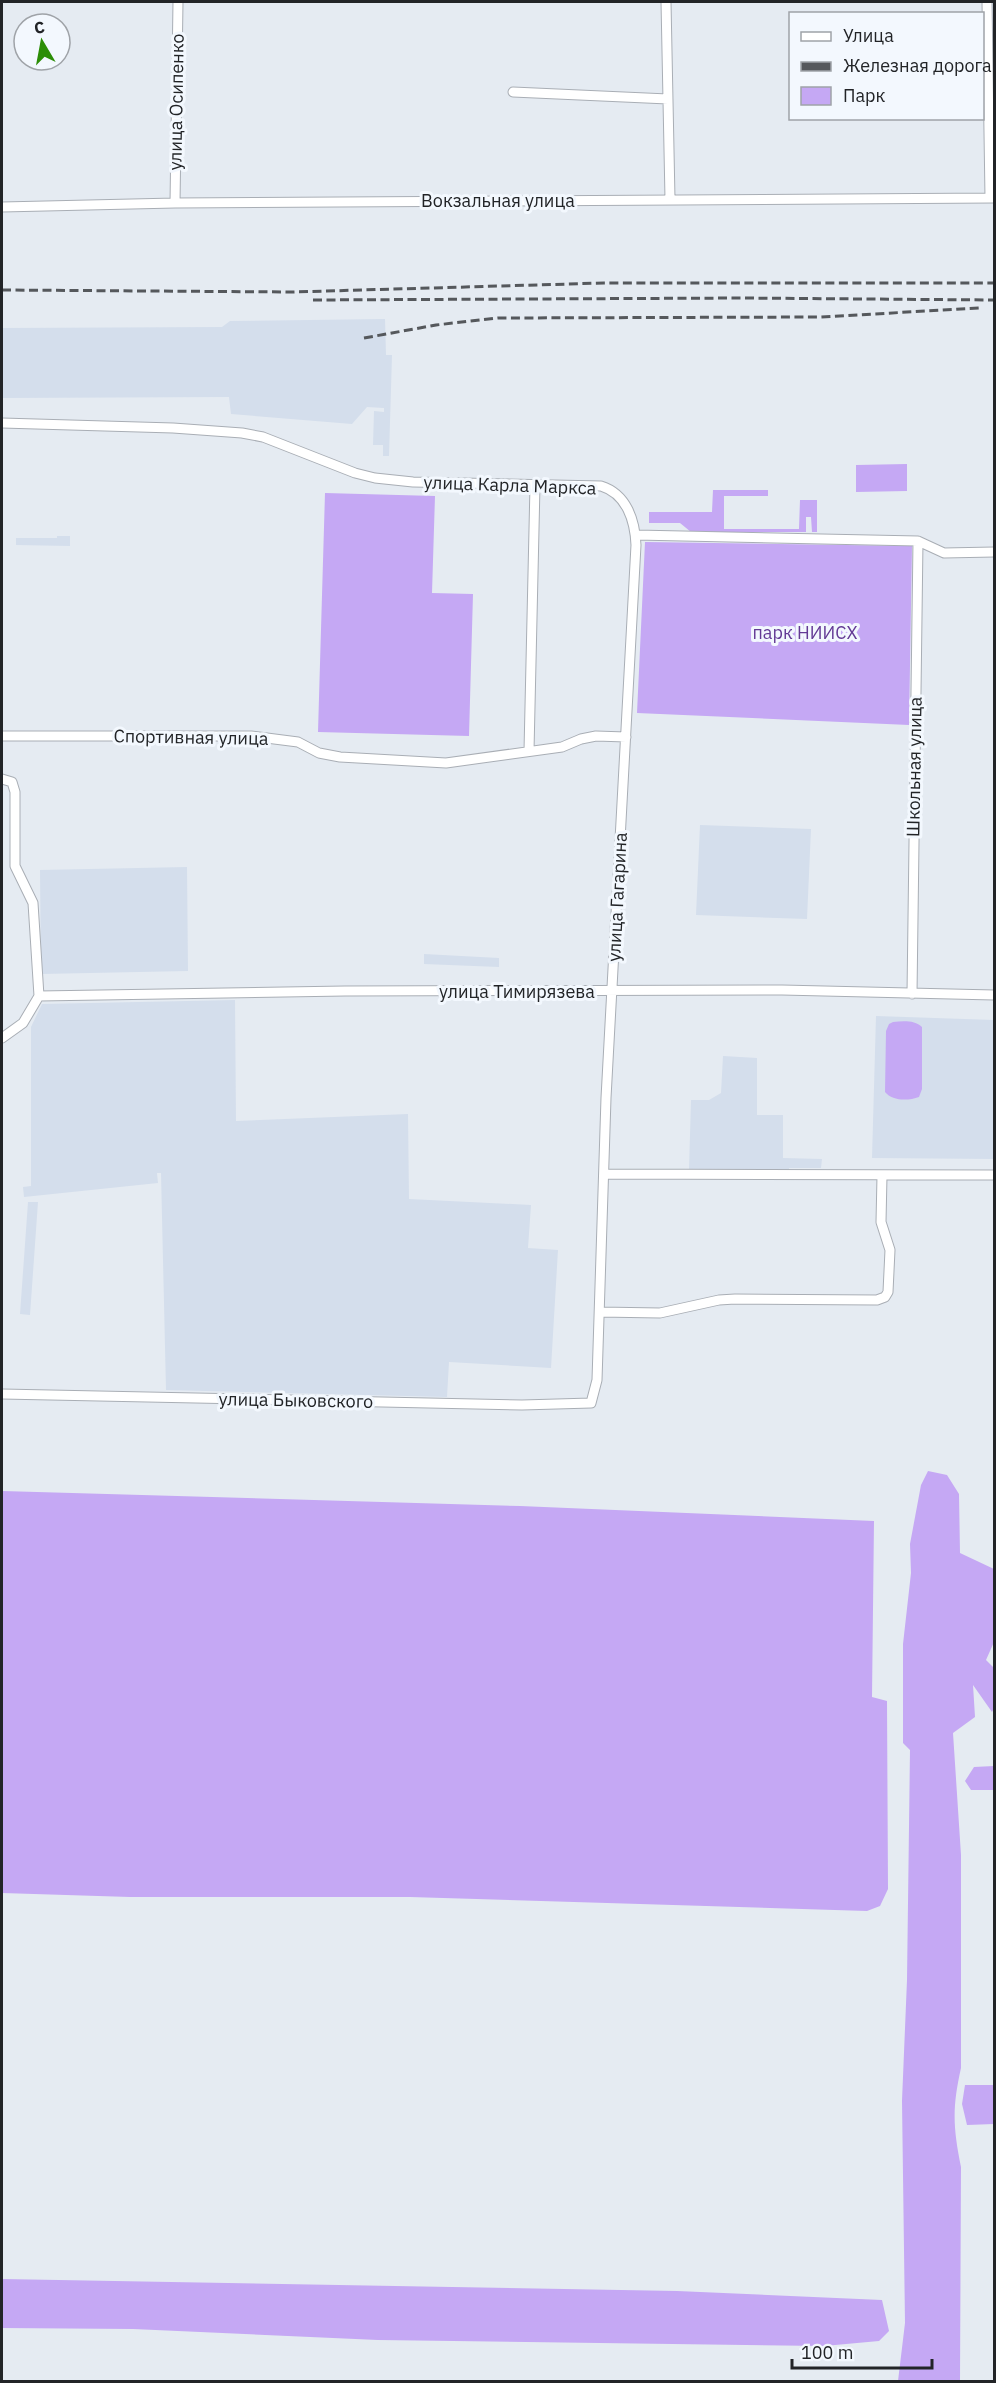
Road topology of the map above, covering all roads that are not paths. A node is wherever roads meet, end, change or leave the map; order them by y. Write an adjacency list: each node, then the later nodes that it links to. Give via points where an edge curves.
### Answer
1 (178, 2): 8 (street, улица Осипенко)
2 (666, 2): 5 (street)
3 (987, 2): 6 (street)
4 (513, 92): 5 (street)
5 (668, 99): 7 (street)
6 (992, 198): 7 (street, Вокзальная улица)
7 (670, 199): 8 (street, Вокзальная улица)
8 (175, 203): 9 (street, Вокзальная улица)
9 (2, 207)
10 (2, 423): 11 (street, улица Карла Маркса, via 242,433 375,478)
11 (535, 485): 12 (street, улица Карла Маркса, via 608,488 628,509); 17 (street)
12 (636, 535): 13 (street); 16 (street, улица Гагарина)
13 (918, 541): 14 (street, via 944,553); 20 (street, Школьная улица)
14 (994, 552)
15 (2, 735): 17 (street, Спортивная улица, via 251,736 298,741 319,753 340,757 446,763)
16 (626, 737): 17 (street, Спортивная улица, via 596,736 562,747); 19 (street, улица Гагарина)
17 (529, 751)
18 (2, 779): 22 (street, via 14,786 15,866 33,903)
19 (612, 991): 20 (street, улица Тимирязева); 22 (street, улица Тимирязева, via 240,991); 24 (street, улица Гагарина)
20 (912, 994): 21 (street, улица Тимирязева)
21 (994, 994)
22 (39, 996): 23 (street, via 23,1023)
23 (2, 1038)
24 (604, 1174): 26 (street); 27 (street, улица Гагарина)
25 (994, 1175): 26 (street)
26 (882, 1176): 27 (street, via 881,1222 890,1250 885,1297 735,1299 660,1313)
27 (600, 1312): 29 (street, улица Гагарина, via 597,1380)
28 (2, 1394): 29 (street, улица Быковского, via 511,1405)
29 (591, 1403)

